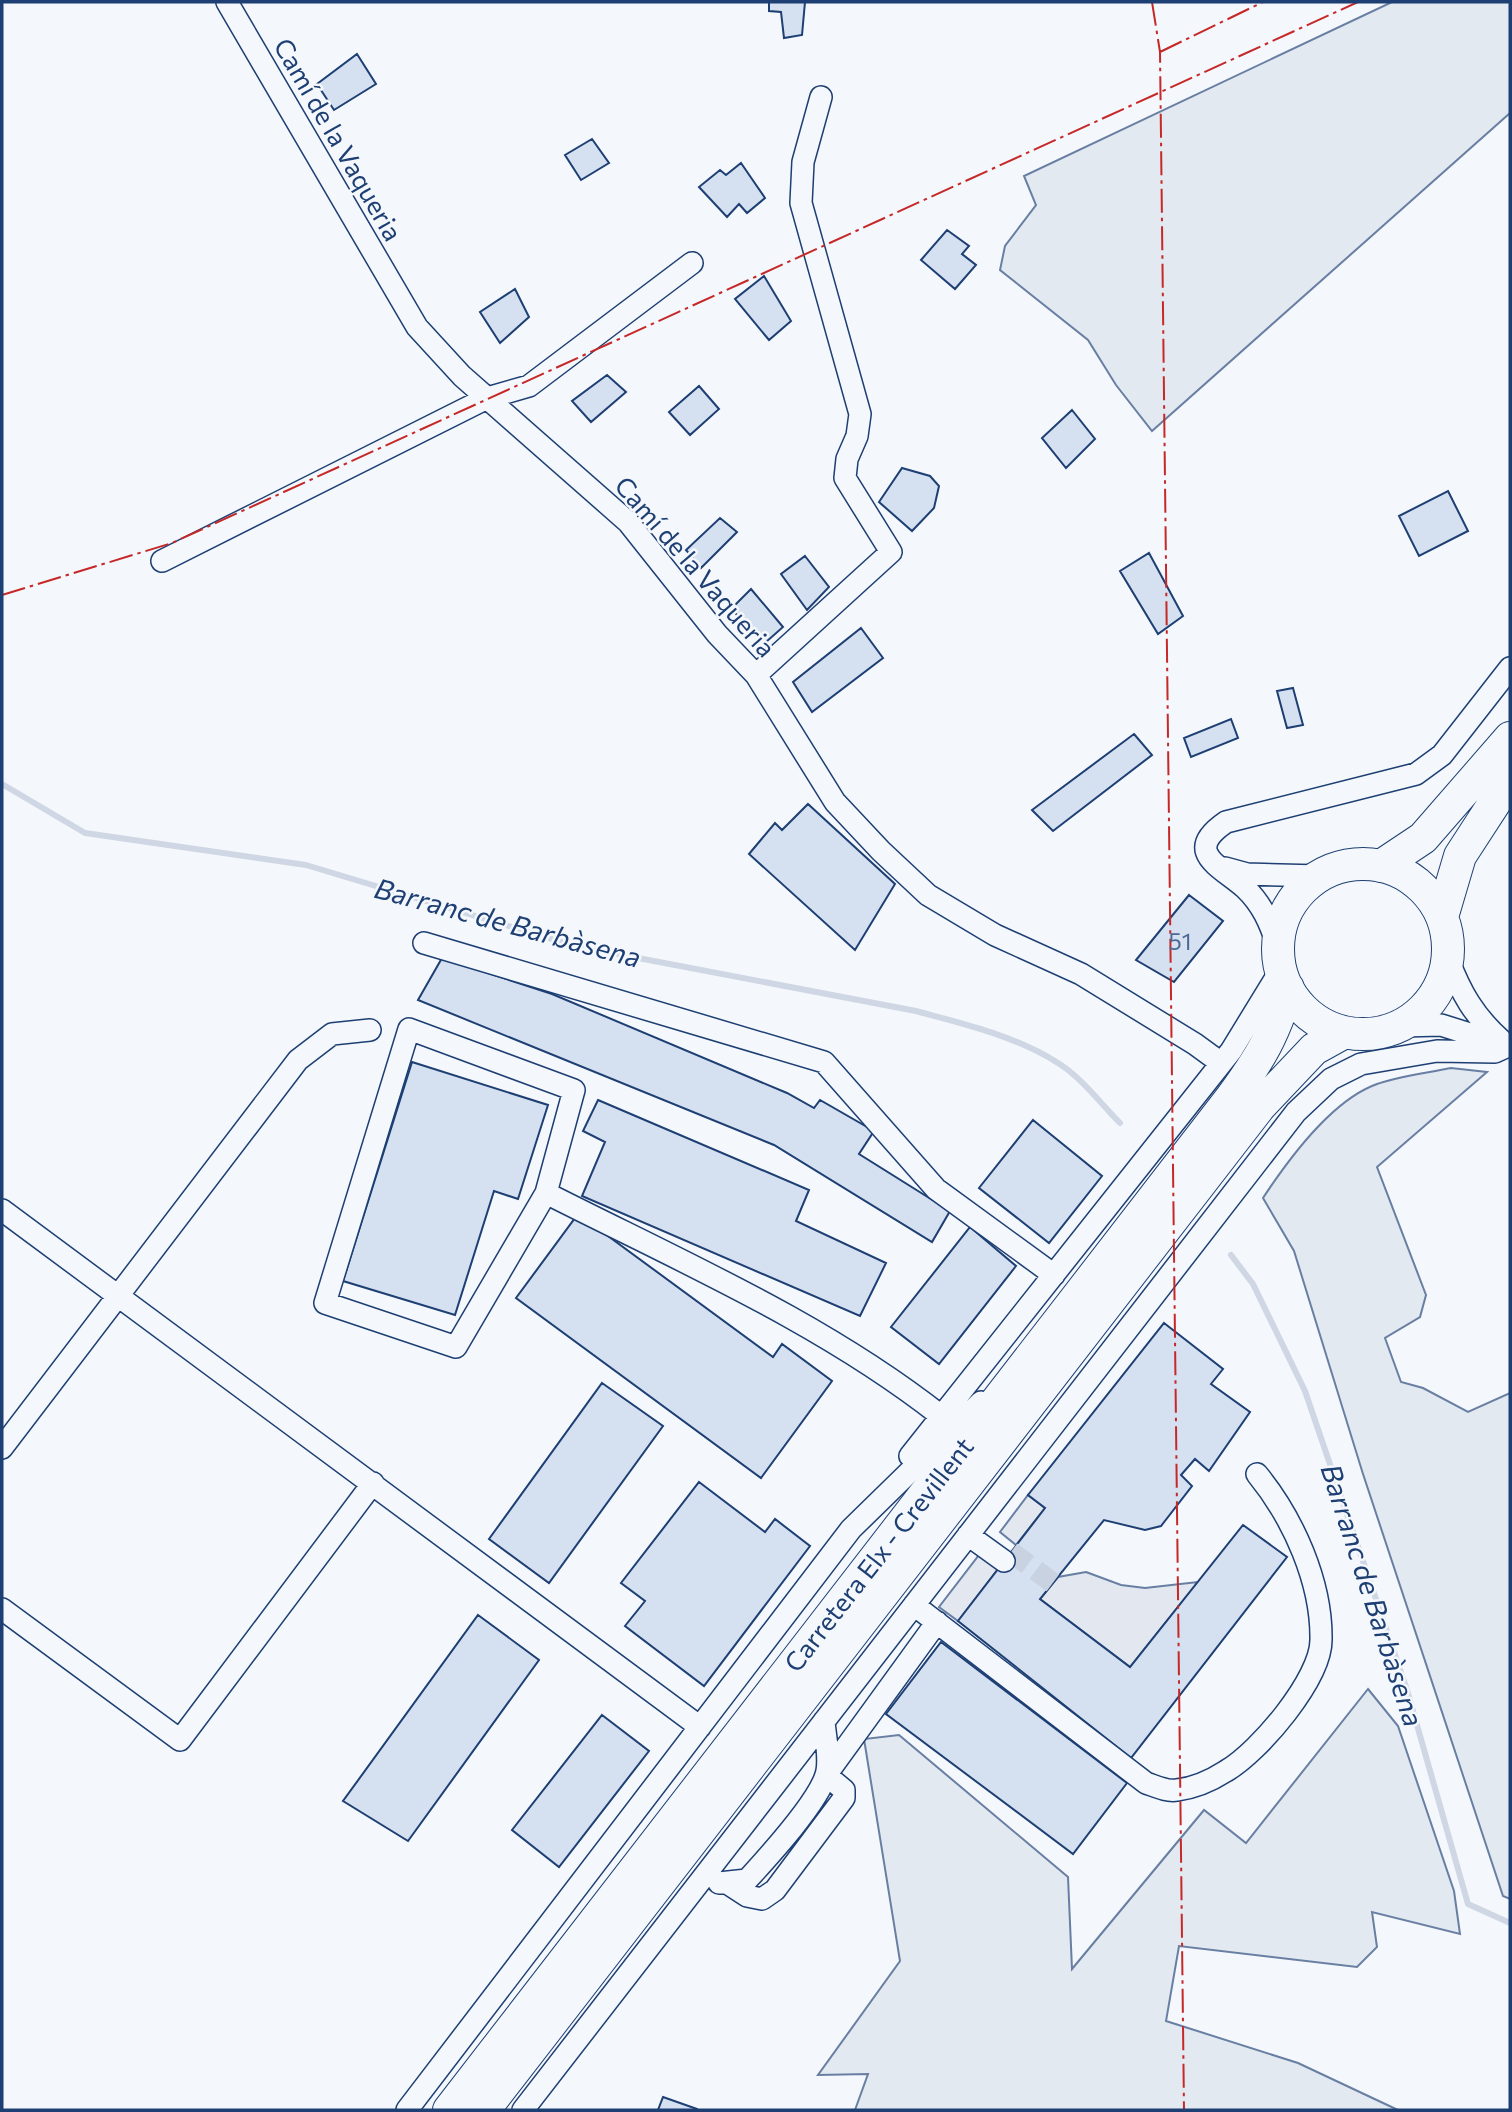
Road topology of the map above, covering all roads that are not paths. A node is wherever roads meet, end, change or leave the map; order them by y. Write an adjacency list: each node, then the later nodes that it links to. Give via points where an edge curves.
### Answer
1 (227, 2): 4 (street, Camí de la Vaqueria, via 417,327)
2 (821, 97): 7 (street, via 803,162 802,204 860,414 845,478 891,552)
3 (692, 262): 4 (street, via 529,386)
4 (487, 398): 5 (street); 7 (street, Camí de la Vaqueria, via 628,522)
5 (162, 561)
6 (1510, 668): 10 (street, via 1442,755 1416,774 1226,822 1210,832 1205,846)
7 (756, 676): 21 (street, Camí de la Vaqueria, via 835,802 928,895 995,935 1081,974)
8 (1510, 738): 11 (highway, via 1423,838)
9 (1510, 779): 13 (highway, via 1460,856)
10 (1216, 865): 12 (street, via 1247,874); 16 (street, via 1267,914)
11 (1381, 866): 12 (highway, via 1367,863); 13 (highway, via 1415,880 1434,900)
12 (1320, 876): 16 (highway, via 1290,905)
13 (1441, 917): 15 (highway)
14 (424, 943): 25 (street, via 824,1062 936,1189)
15 (1448, 959): 17 (highway, via 1442,983 1422,1012); 20 (street, via 1461,994 1480,1020)
16 (1282, 968): 19 (highway, via 1294,1000 1318,1022); 21 (street); 27 (highway, Carretera Elx - Crevillent, via 1276,1028 1259,1061)
17 (1401, 1026): 19 (highway, via 1373,1034); 20 (street, via 1441,1025)
18 (370, 1030): 26 (street, via 332,1034 298,1060)
19 (1343, 1033): 24 (highway, Carretera Elx - Crevillent, via 1314,1049 1287,1074)
20 (1509, 1045): 30 (street, via 1495,1052 1396,1056 1361,1064 1331,1079 1296,1112)
21 (1221, 1063): 25 (street)
22 (546, 1193): 22 (street, via 574,1090 410,1029 325,1303 456,1347); 28 (street, via 783,1314)
23 (2, 1210): 26 (street)
24 (1133, 1269): 30 (street); 45 (highway, Carretera Elx - Crevillent)
25 (1054, 1275): 28 (street)
26 (117, 1296): 29 (street); 32 (street)
27 (1045, 1339): 33 (street); 44 (highway, Carretera Elx - Crevillent)
28 (941, 1416): 33 (street)
29 (2, 1448)
30 (1016, 1473): 34 (street)
31 (1257, 1474): 38 (street, via 1274,1495 1301,1548 1316,1595 1322,1641 1316,1668 1257,1745 1228,1771 1173,1791 1146,1783)
32 (373, 1483): 37 (street, via 180,1740); 40 (street)
33 (851, 1529): 40 (street)
34 (972, 1530): 35 (street); 36 (street)
35 (1007, 1557)
36 (914, 1605): 38 (street); 39 (street)
37 (2, 1609)
38 (937, 1622): 41 (street)
39 (824, 1721): 41 (street); 42 (street)
40 (701, 1727): 43 (street)
41 (827, 1774): 42 (street, via 799,1818 747,1880)
42 (700, 1882): 46 (street)
43 (407, 2110)
44 (449, 2110)
45 (484, 2110)
46 (523, 2110)

